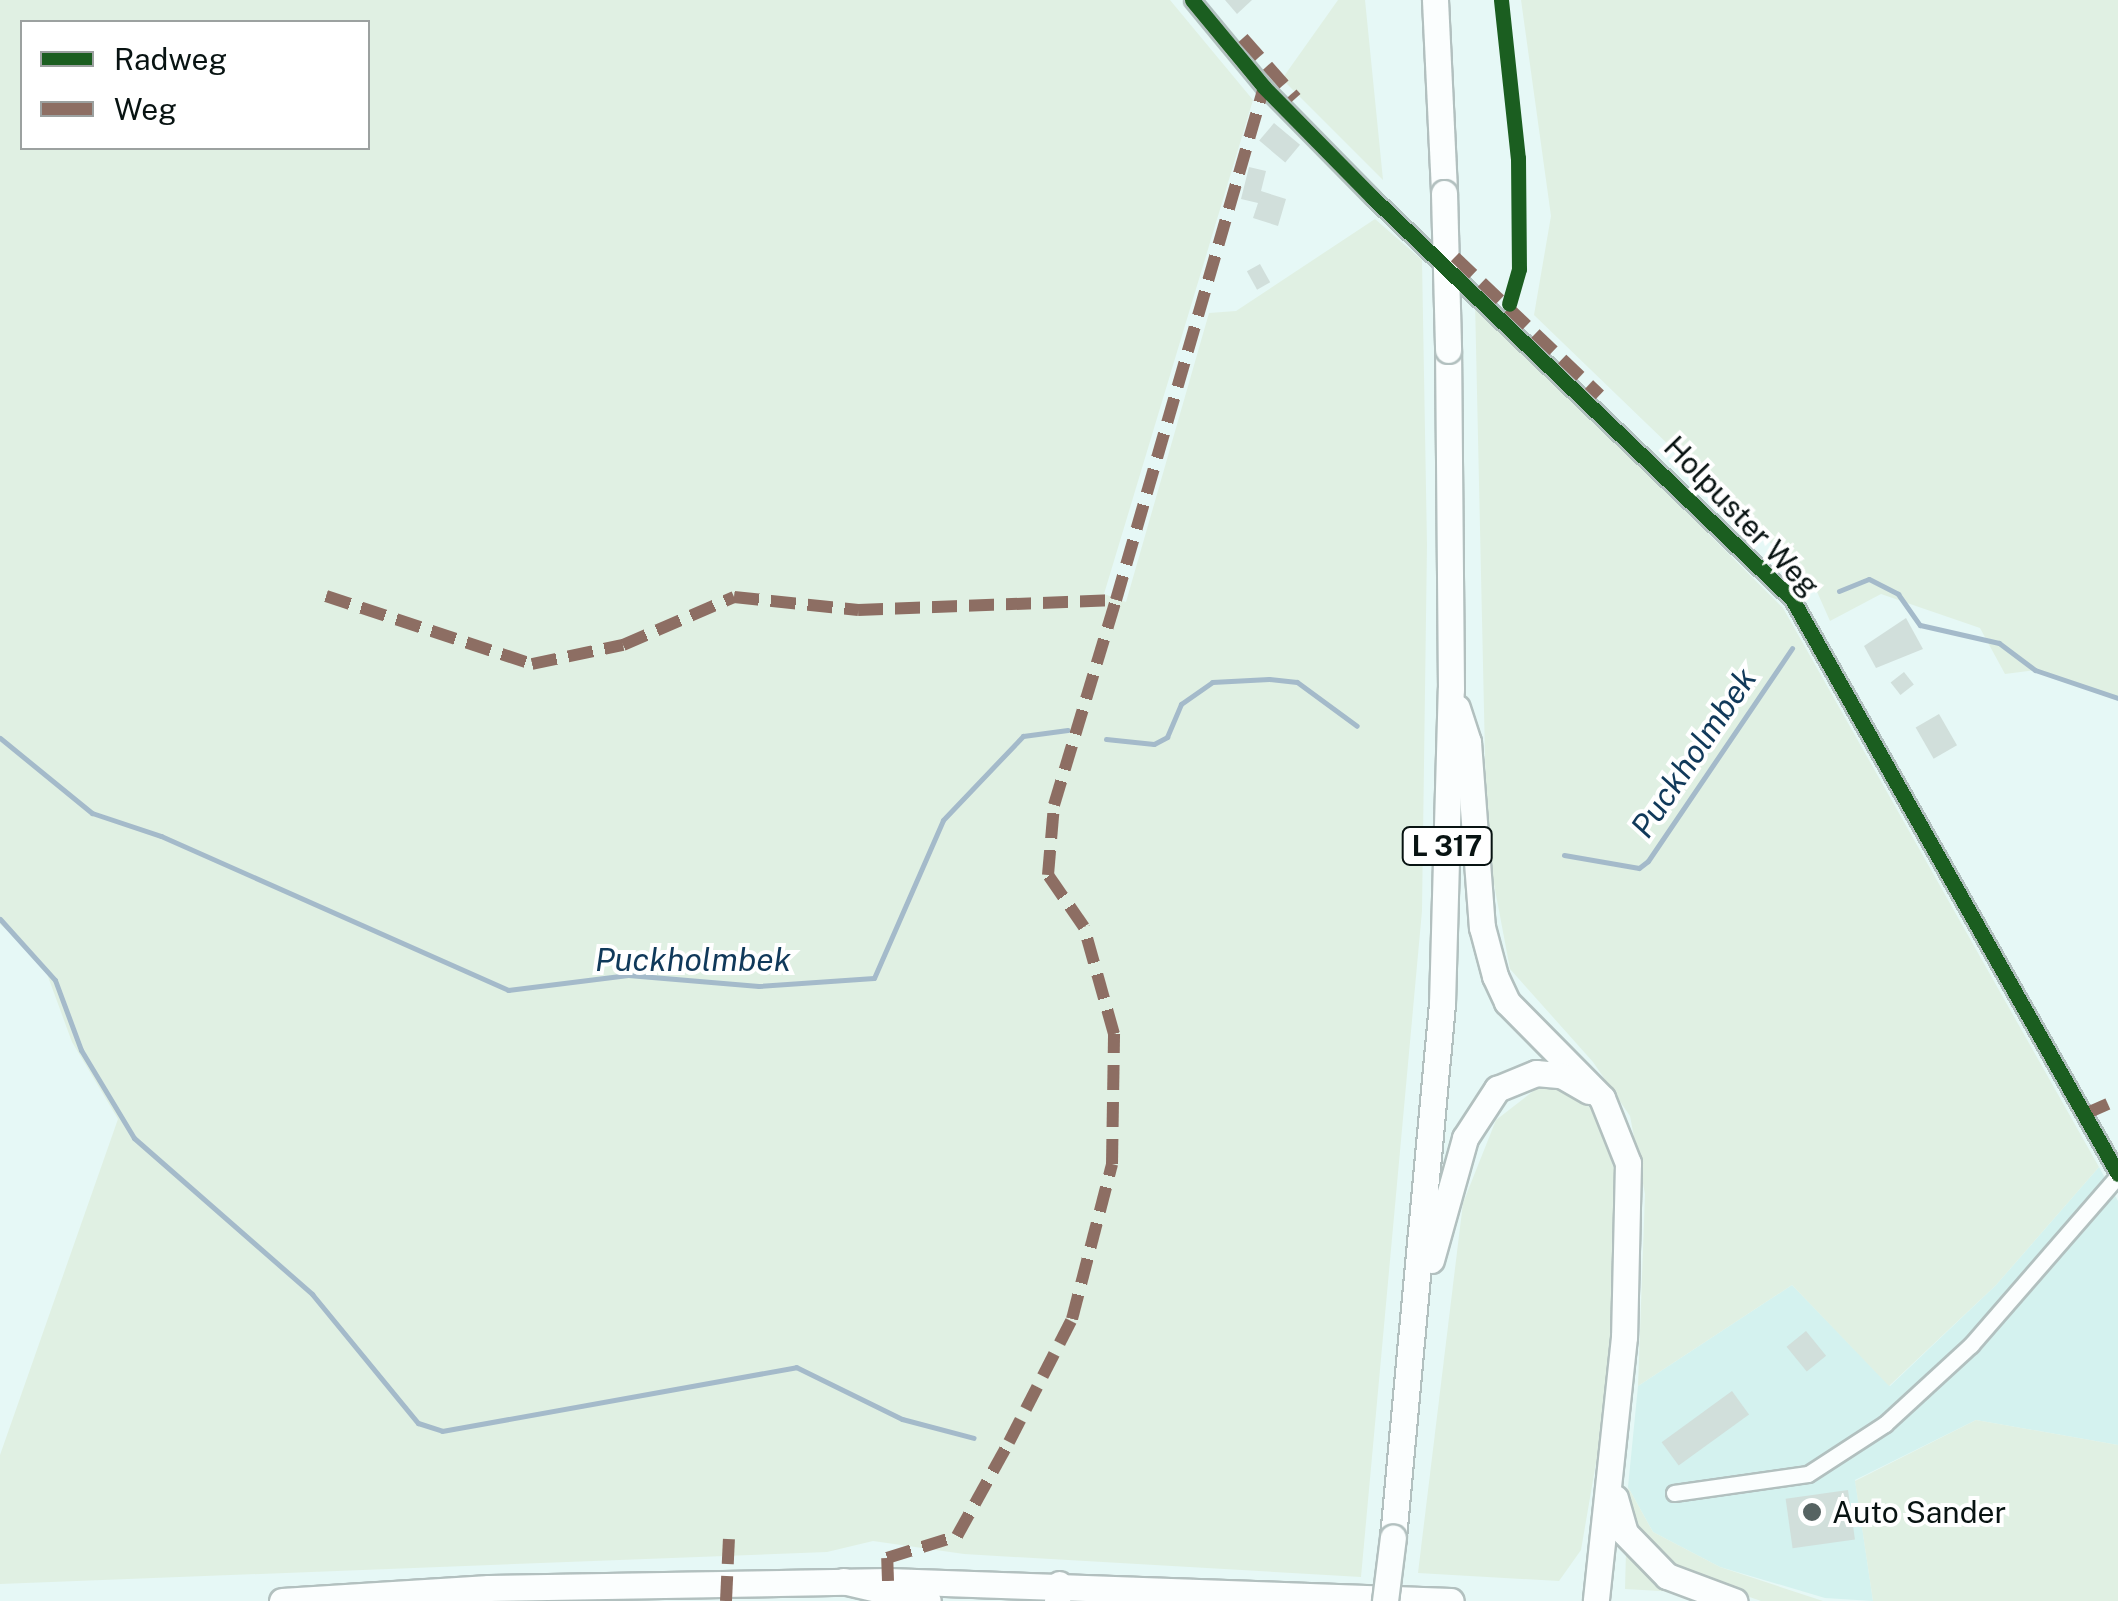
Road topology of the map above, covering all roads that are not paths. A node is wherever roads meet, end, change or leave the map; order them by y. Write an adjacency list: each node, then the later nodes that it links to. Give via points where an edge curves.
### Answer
1 (1192, 0): 5 (street, Holpuster Weg, via 1264,87 1372,197 1792,599)
2 (1435, 0): 3 (main road, L 317, bridge)
3 (1451, 688): 4 (main road, via 1468,742 1480,912 1495,976 1506,1002); 6 (main road, L 317, via 1442,1004)
4 (1602, 1098): 6 (main road, via 1549,1074 1514,1077 1497,1089 1465,1138); 7 (main road, via 1622,1135 1631,1196)
5 (2118, 1175): 8 (street, via 1971,1346 1885,1424 1808,1474)
6 (1415, 1318): 13 (main road, bridge)
7 (1610, 1484): 15 (main road); 16 (main road, via 1625,1533 1668,1576)
8 (1674, 1493)
9 (843, 1581): 10 (main road); 11 (main road, via 508,1587); 12 (main road)
10 (1058, 1592): 14 (main road)
11 (282, 1601)
12 (928, 1601)
13 (1385, 1601)
14 (1452, 1601)
15 (1596, 1601)
16 (1734, 1601)

